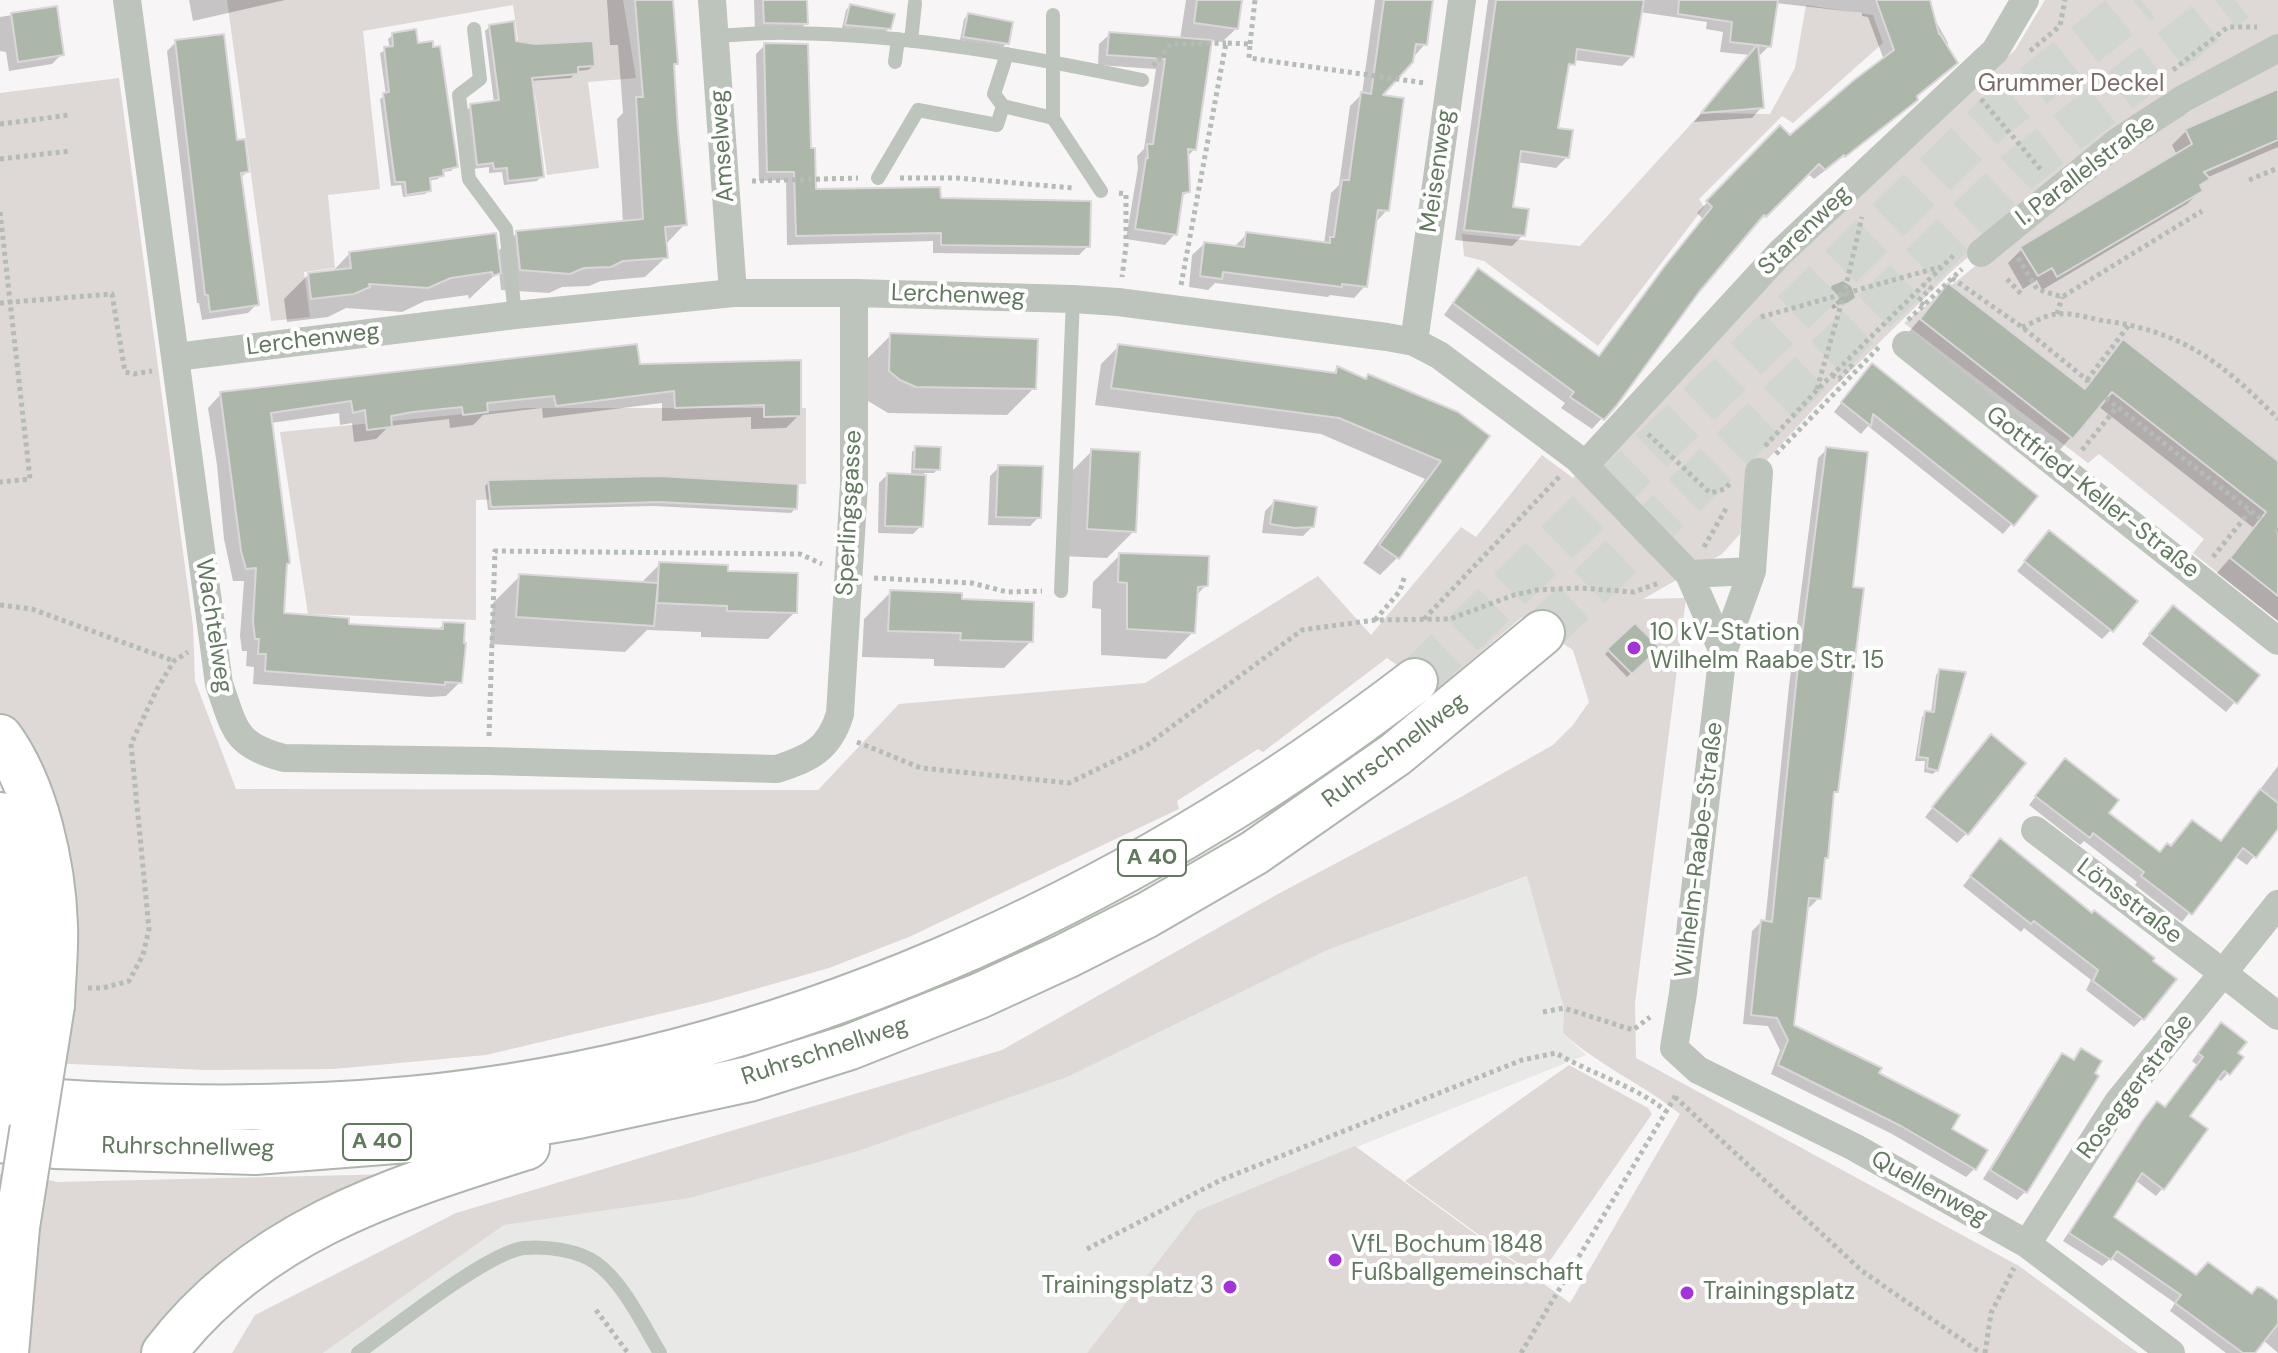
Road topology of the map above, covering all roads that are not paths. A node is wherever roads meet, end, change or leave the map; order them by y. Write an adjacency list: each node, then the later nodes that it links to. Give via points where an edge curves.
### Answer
1 (127, 0): 26 (street, Wachtelweg)
2 (712, 0): 8 (street, Amselweg)
3 (1462, 0): 25 (street, Meisenweg)
4 (2025, 0): 27 (street, Starenweg, via 1995,51 1780,253)
5 (915, 3): 10 (lane)
6 (1053, 15): 12 (lane)
7 (474, 29): 23 (lane, via 480,79 459,95 469,179 506,229)
8 (715, 36): 10 (lane, via 789,33); 20 (street, Amselweg)
9 (2272, 37): 19 (street, I. Parallelstraße, via 2117,142 2004,234)
10 (905, 40): 11 (lane); 13 (lane)
11 (1007, 54): 12 (lane); 15 (lane, via 994,94)
12 (1051, 61): 14 (lane); 16 (lane)
13 (895, 62)
14 (1142, 80)
15 (1003, 106): 16 (lane); 17 (lane, via 997,125 918,110)
16 (1053, 118): 18 (lane)
17 (878, 178)
18 (1101, 191)
19 (1972, 249)
20 (733, 293): 21 (street, Lerchenweg); 23 (street, Lerchenweg)
21 (854, 293): 22 (street, Lerchenweg); 36 (street, Sperlingsgasse, via 854,485 840,714)
22 (1073, 299): 25 (street, Lerchenweg); 31 (lane)
23 (515, 315): 26 (street, Lerchenweg)
24 (1897, 338): 33 (street, Gottfried-Keller-Straße)
25 (1414, 342): 27 (street, Lerchenweg, via 1439,355)
26 (176, 363): 36 (street, Wachtelweg, via 219,684 242,740 259,752 284,758 777,769 808,759)
27 (1581, 462): 30 (street, Lerchenweg)
28 (1750, 469): 29 (street, Wilhelm-Raabe-Straße)
29 (1752, 571): 30 (street); 34 (street, Wilhelm-Raabe-Straße)
30 (1689, 574): 34 (street)
31 (1061, 591)
32 (1542, 633): 45 (highway, Ruhrschnellweg / A 40, via 1396,754 1326,804 1147,915 979,996)
33 (2278, 641)
34 (1723, 652): 44 (street, Wilhelm-Raabe-Straße)
35 (1415, 681): 46 (highway, Ruhrschnellweg / A 40, via 1245,802 1046,914 863,991 705,1042 570,1075 412,1099 222,1108)
36 (834, 733)
37 (0, 737): 42 (highway, via 26,786 47,856 55,925)
38 (0, 815): 42 (highway, via 11,850 19,929)
39 (2035, 830): 41 (street, Lönsstraße)
40 (2278, 904): 41 (street, Roseggerstraße)
41 (2223, 973): 43 (street, Lönsstraße); 49 (street, Roseggerstraße, via 2118,1102)
42 (49, 998): 47 (highway, bridge); 50 (highway, bridge, via 17,1227)
43 (2278, 1016)
44 (1674, 1048): 49 (street, Quellenweg, via 1698,1070 1854,1147)
45 (749, 1079): 48 (highway, Ruhrschnellweg / A 40, via 459,1136 255,1152); 51 (highway, via 410,1184 356,1206 287,1242 241,1274 196,1314)
46 (0, 1098)
47 (0, 1105)
48 (0, 1140)
49 (2027, 1244): 54 (street, Quellenweg)
50 (6, 1353)
51 (164, 1353)
52 (358, 1353): 53 (lane, via 479,1267 522,1248 565,1251 596,1263 623,1291)
53 (660, 1353)
54 (2171, 1353)

